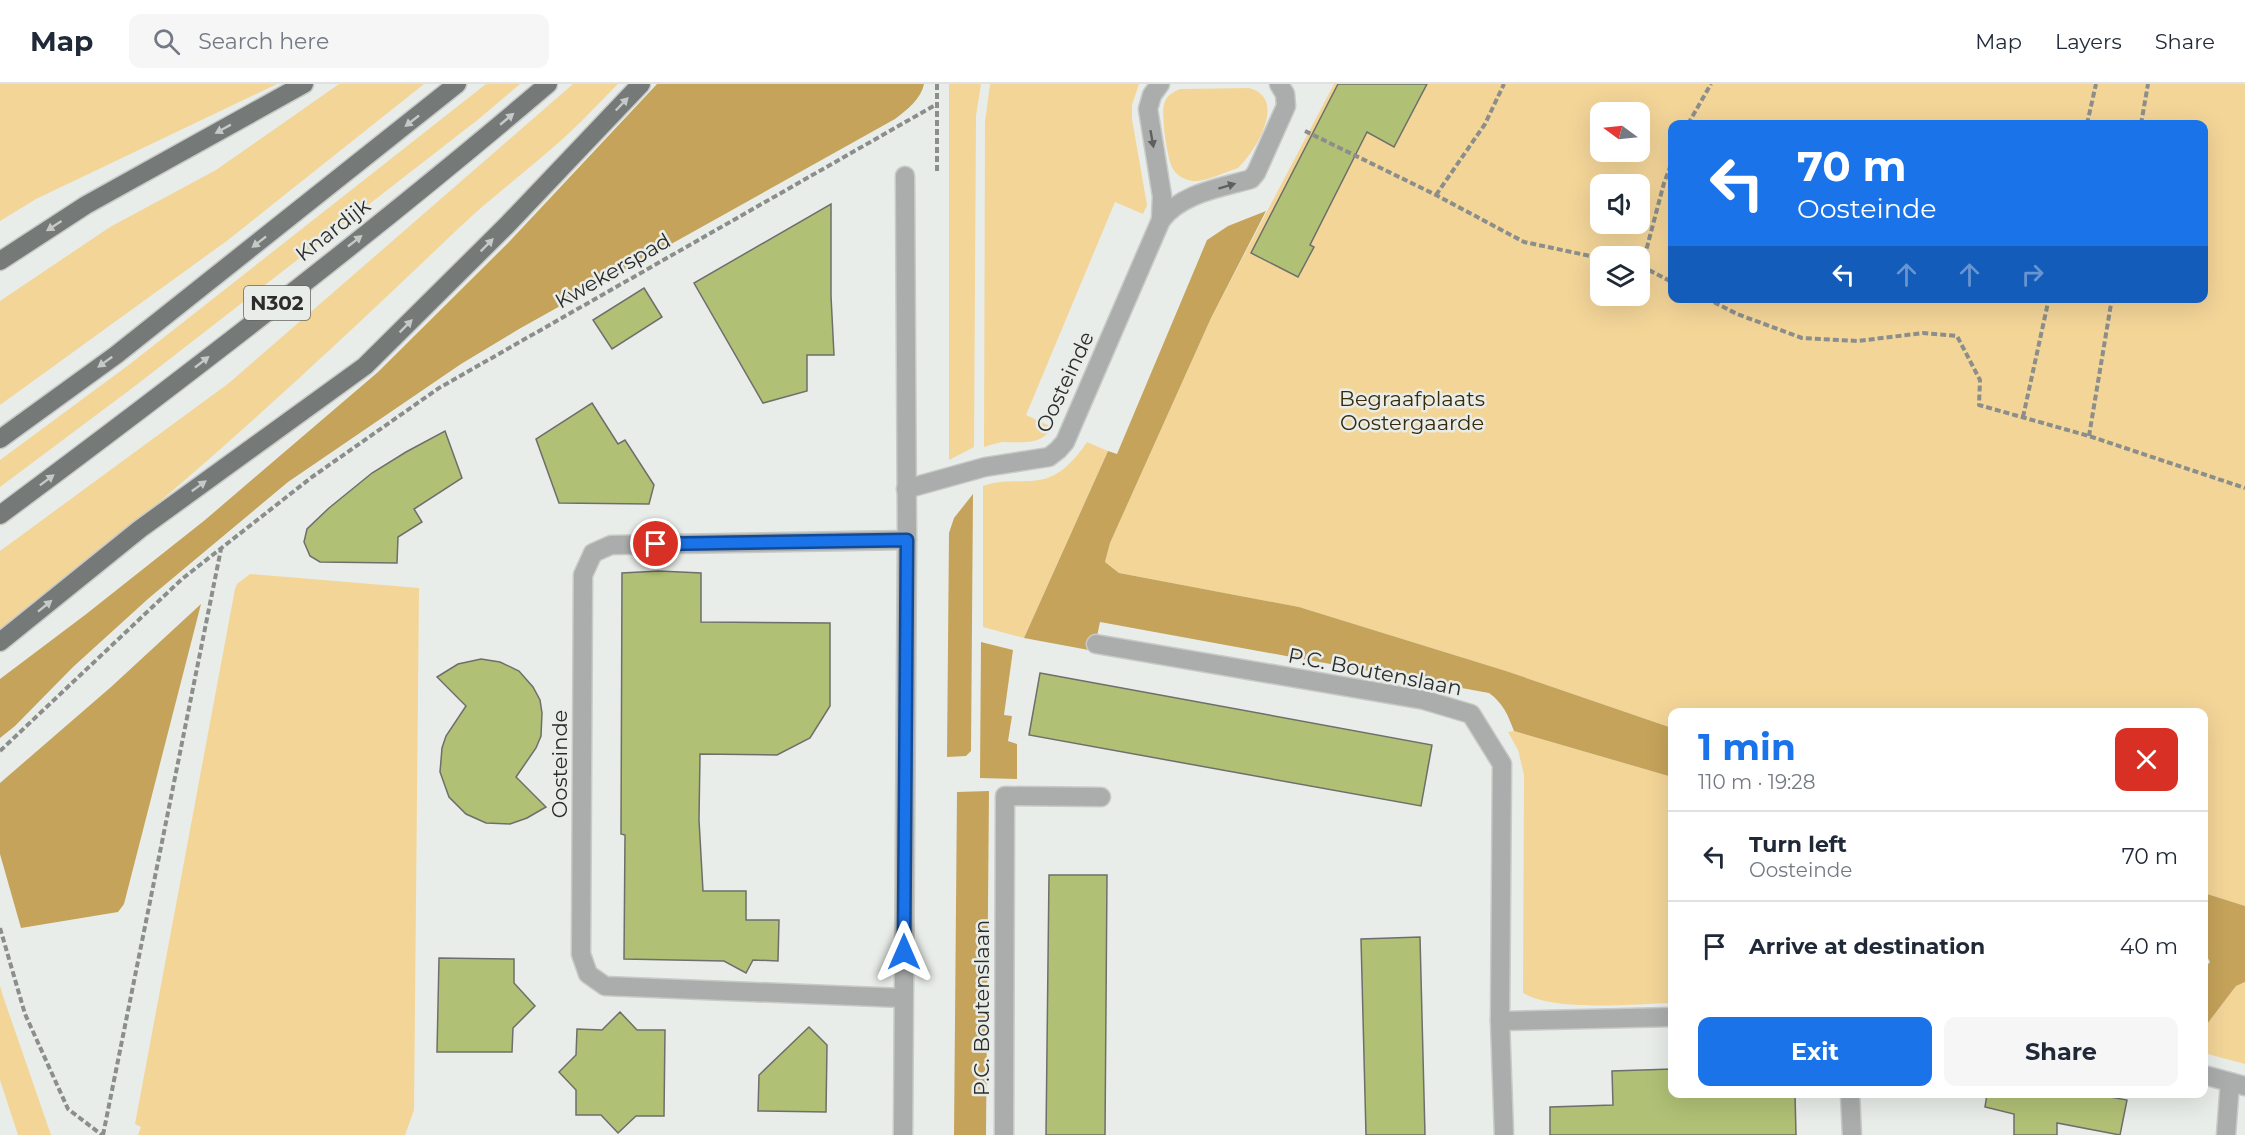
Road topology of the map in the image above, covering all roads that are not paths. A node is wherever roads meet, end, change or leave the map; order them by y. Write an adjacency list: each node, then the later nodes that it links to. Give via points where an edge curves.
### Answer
1 (304, 84): 9 (main road, one-way to 9, via 86,205)
2 (457, 84): 10 (main road, Knardijk / N302, one-way to 10, via 116,355)
3 (548, 84): 12 (main road, Knardijk / N302, one-way to 3, via 152,403)
4 (641, 84): 14 (main road, one-way to 4, via 140,529 365,366)
5 (1160, 84): 8 (street, Oosteinde, one-way to 8, via 1148,110 1162,196)
6 (1279, 84): 8 (street, Oosteinde, one-way to 6, via 1188,198 1251,179 1286,106 1286,94)
7 (905, 176): 11 (street)
8 (1161, 220): 11 (street, Oosteinde, via 1065,442 1058,450 1049,457 985,467)
9 (0, 261)
10 (0, 439)
11 (906, 489): 13 (street)
12 (0, 515)
13 (907, 540): 17 (street); 17 (street, Oosteinde, via 611,545 592,554 583,575 581,954 588,974 605,986)
14 (0, 642)
15 (1096, 644): 19 (street, P.C. Boutenslaan, via 1424,700 1471,714 1502,764)
16 (1101, 796): 24 (street, P.C. Boutenslaan, via 1005,796)
17 (903, 998): 23 (street)
18 (1668, 1017): 19 (street)
19 (1500, 1021): 25 (street, P.C. Boutenslaan)
20 (2208, 1076): 21 (street)
21 (2238, 1084): 27 (street)
22 (1850, 1098): 26 (street)
23 (903, 1135)
24 (1004, 1135)
25 (1504, 1135)
26 (1851, 1135)
27 (2226, 1135)

